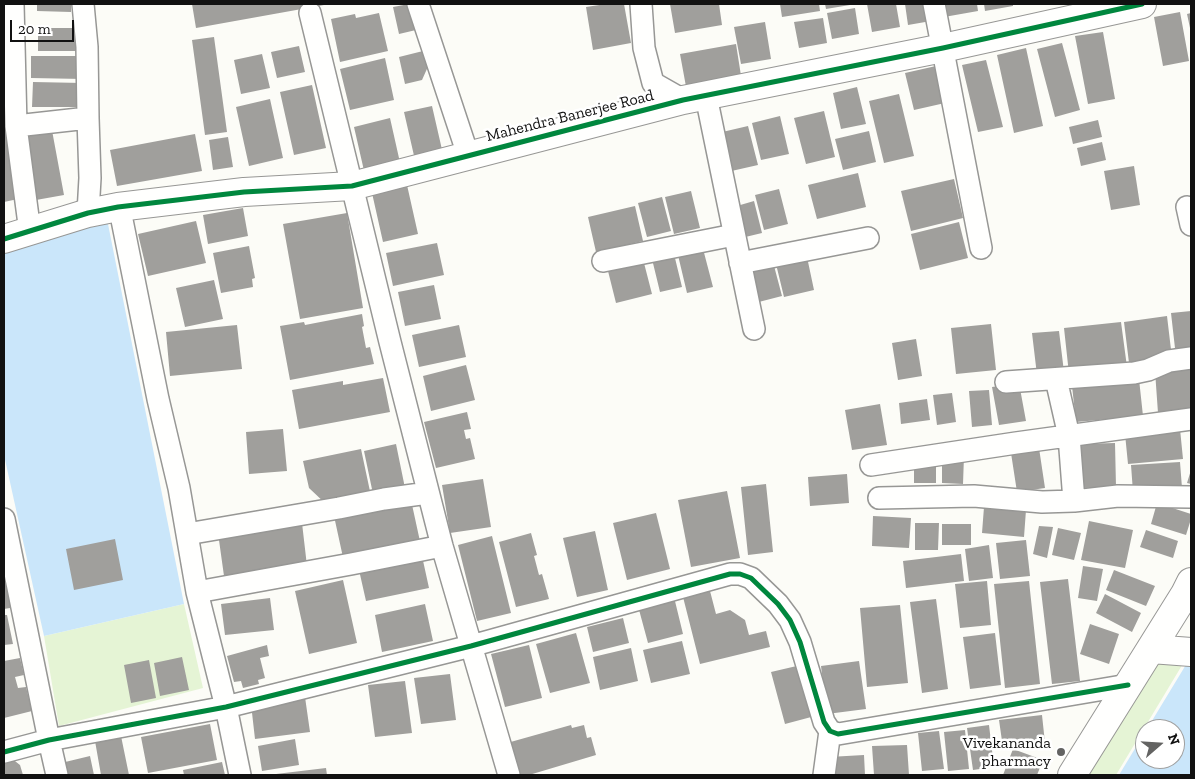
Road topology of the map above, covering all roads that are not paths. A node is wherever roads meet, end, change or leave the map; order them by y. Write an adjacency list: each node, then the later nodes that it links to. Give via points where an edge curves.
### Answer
1 (13, 4): 10 (street, via 16,72)
2 (83, 4): 11 (street, via 88,47)
3 (418, 4): 13 (street)
4 (641, 4): 9 (street, via 644,48 654,83)
5 (934, 4): 8 (street)
6 (1142, 4): 8 (street, Mahendra Banerjee Road)
7 (310, 13): 14 (street)
8 (943, 48): 9 (street, Mahendra Banerjee Road); 21 (street)
9 (694, 98): 13 (street, Mahendra Banerjee Road); 18 (street)
10 (9, 102): 12 (street)
11 (88, 118): 12 (street); 16 (street)
12 (16, 126): 17 (street)
13 (468, 155): 14 (street, Mahendra Banerjee Road)
14 (352, 186): 15 (street, Mahendra Banerjee Road, via 244,192); 31 (street)
15 (118, 207): 16 (street, Mahendra Banerjee Road); 36 (street)
16 (88, 213): 17 (street, Mahendra Banerjee Road)
17 (30, 232): 20 (street, Mahendra Banerjee Road)
18 (734, 235): 22 (street); 23 (street)
19 (868, 238): 23 (street)
20 (4, 239)
21 (981, 248)
22 (604, 261)
23 (740, 263): 24 (street)
24 (754, 329)
25 (1191, 358): 26 (street, via 1169,361 1134,373)
26 (1056, 379): 27 (street); 29 (street)
27 (1006, 382)
28 (1191, 419): 29 (street)
29 (1069, 436): 30 (street); 34 (street)
30 (871, 465)
31 (428, 493): 36 (street); 37 (street)
32 (1191, 497): 34 (street, via 1118,496)
33 (879, 498): 34 (street, via 974,496 1042,502)
34 (1074, 501)
35 (4, 519): 46 (street)
36 (187, 534): 39 (street)
37 (442, 546): 39 (street); 40 (street)
38 (1191, 582): 41 (street)
39 (197, 592): 44 (street)
40 (471, 646): 44 (street); 45 (street, via 730,574 740,574 751,578 790,620 800,642 824,722); 50 (street)
41 (1151, 649): 42 (street); 43 (street)
42 (1191, 652)
43 (1128, 685): 45 (street, via 838,734); 52 (street)
44 (226, 707): 46 (street); 49 (street)
45 (830, 731): 51 (street)
46 (49, 740): 47 (street); 48 (street)
47 (4, 752)
48 (57, 775)
49 (240, 775)
50 (509, 775)
51 (824, 775)
52 (1072, 775)

